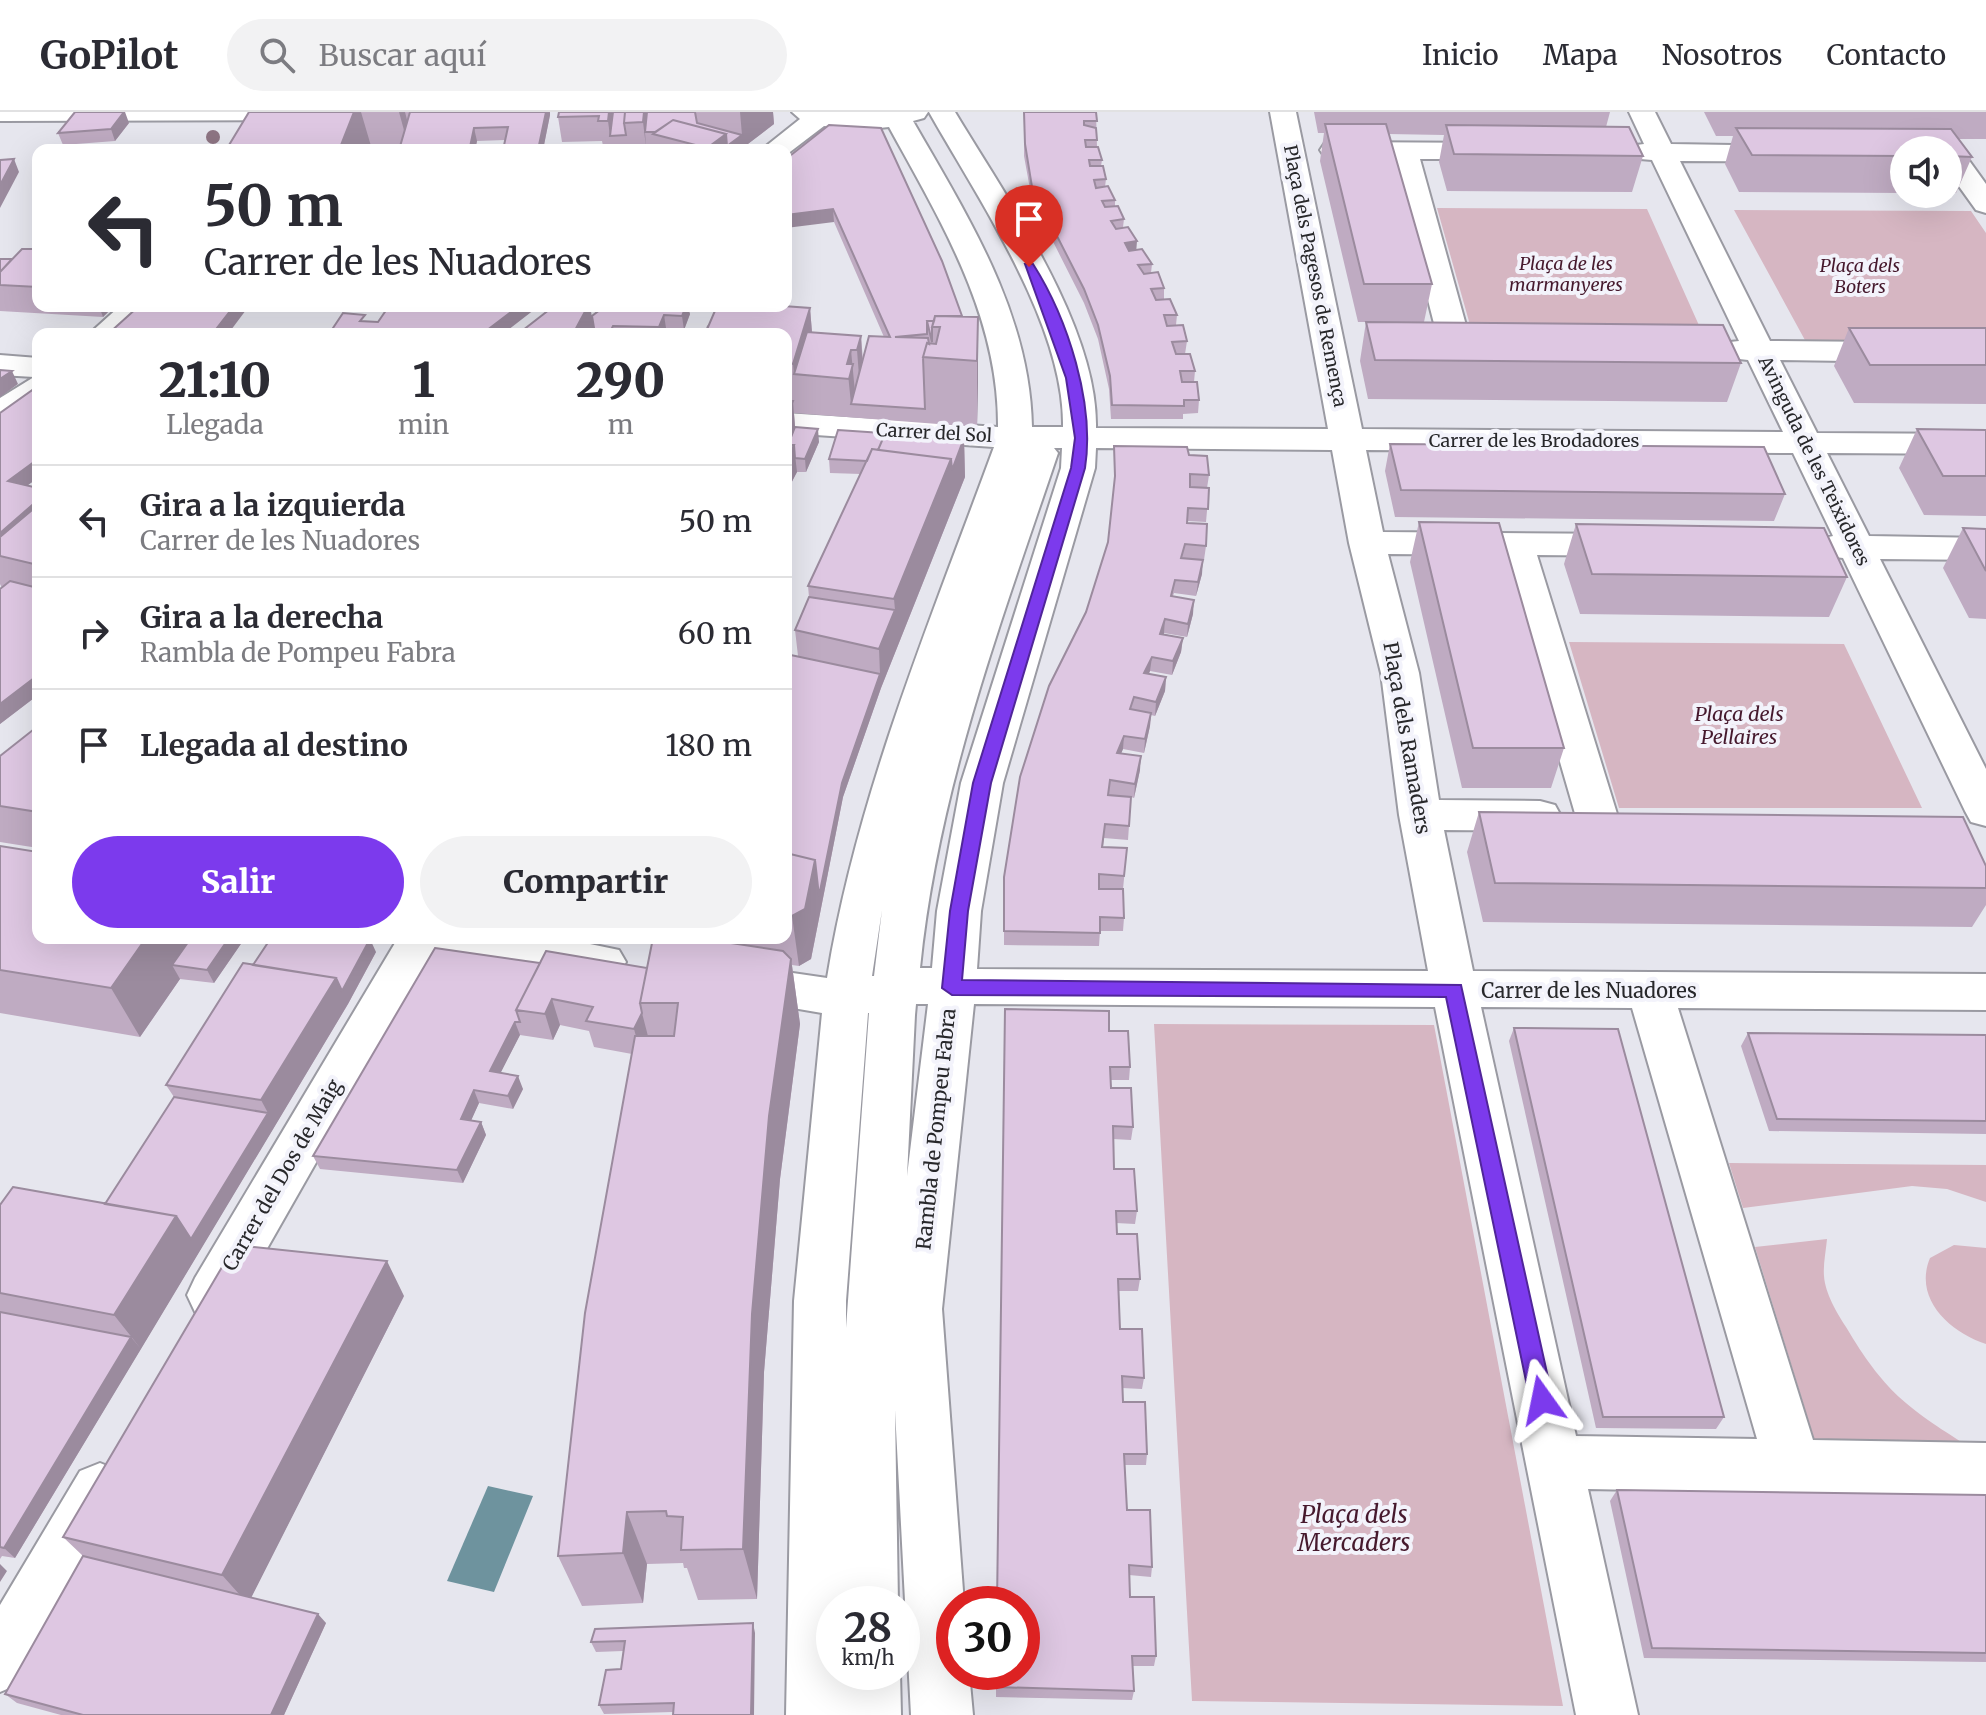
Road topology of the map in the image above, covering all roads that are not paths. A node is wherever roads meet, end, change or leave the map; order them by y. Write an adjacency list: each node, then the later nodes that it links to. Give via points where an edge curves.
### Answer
1 (354, 112): 7 (street)
2 (1283, 112): 9 (street, Plaça dels Pagesos de Remença)
3 (1642, 112): 13 (street, Avinguda de les Teixidores)
4 (0, 113): 7 (street)
5 (812, 115): 6 (street, via 863,122); 8 (street)
6 (922, 120): 32 (street, Rambla de Pompeu Fabra, via 990,298 1017,389); 32 (street, Rambla de Pompeu Fabra, via 1043,292 1073,378)
7 (260, 121)
8 (781, 144)
9 (1290, 150): 10 (street); 21 (street, Plaça dels Pagesos de Remença)
10 (1404, 151): 11 (street); 23 (street, via 1472,347)
11 (1531, 151)
12 (1611, 152): 13 (street)
13 (1662, 152): 14 (street); 25 (street, Avinguda de les Teixidores)
14 (1890, 154)
15 (1962, 154): 16 (street)
16 (1986, 154)
17 (1962, 172): 18 (street)
18 (1986, 204)
19 (132, 312): 20 (street)
20 (112, 328)
21 (1329, 345): 22 (street); 33 (street, Plaça dels Pagesos de Remença)
22 (1360, 345)
23 (1424, 346)
24 (1704, 350): 25 (street)
25 (1760, 351): 26 (street); 34 (street, Avinguda de les Teixidores)
26 (1986, 353)
27 (0, 365): 28 (street)
28 (32, 368)
29 (32, 390): 30 (street)
30 (0, 413)
31 (792, 423): 32 (street, Carrer del Sol)
32 (1047, 437): 33 (street, Carrer de les Brodadores); 48 (street, Rambla de Pompeu Fabra, via 949,720 906,890); 49 (street, Rambla de Pompeu Fabra, via 1078,468 982,783 959,911); 53 (street, Rambla de Pompeu Fabra, via 895,771 860,909)
33 (1347, 440): 34 (street, Carrer de les Brodadores); 36 (street, Plaça dels Ramaders)
34 (1805, 442): 35 (street, Carrer de les Brodadores); 40 (street, Avinguda de les Teixidores)
35 (1986, 444)
36 (1367, 543): 37 (street); 42 (street, Plaça dels Ramaders, via 1400,673)
37 (1515, 544): 38 (street); 42 (street, via 1613,817)
38 (1670, 546)
39 (1795, 547): 40 (street)
40 (1856, 548): 41 (street); 43 (street, Avinguda de les Teixidores)
41 (1986, 549)
42 (1420, 815): 50 (street, Plaça dels Ramaders)
43 (1974, 818)
44 (417, 944): 54 (street, Carrer del Dos de Maig)
45 (490, 944): 46 (street)
46 (639, 967)
47 (699, 976): 53 (street)
48 (895, 988): 49 (street, Carrer de les Nuadores); 53 (street, Carrer de les Nuadores); 59 (street, Rambla de Pompeu Fabra, via 867,1422)
49 (952, 988): 50 (street, Carrer de les Nuadores); 64 (street, Rambla de Pompeu Fabra, via 916,1309)
50 (1454, 990): 51 (street, Carrer de les Nuadores); 56 (street)
51 (1650, 991): 52 (street, Carrer de les Nuadores); 57 (street)
52 (1986, 992)
53 (846, 999): 62 (street, Rambla de Pompeu Fabra, via 820,1301)
54 (191, 1332)
55 (127, 1443): 60 (street)
56 (1555, 1462): 57 (street); 65 (street)
57 (1793, 1466): 58 (street)
58 (1986, 1470)
59 (869, 1586)
60 (0, 1662)
61 (870, 1690): 63 (street)
62 (817, 1715)
63 (870, 1715)
64 (942, 1715)
65 (1607, 1715)

